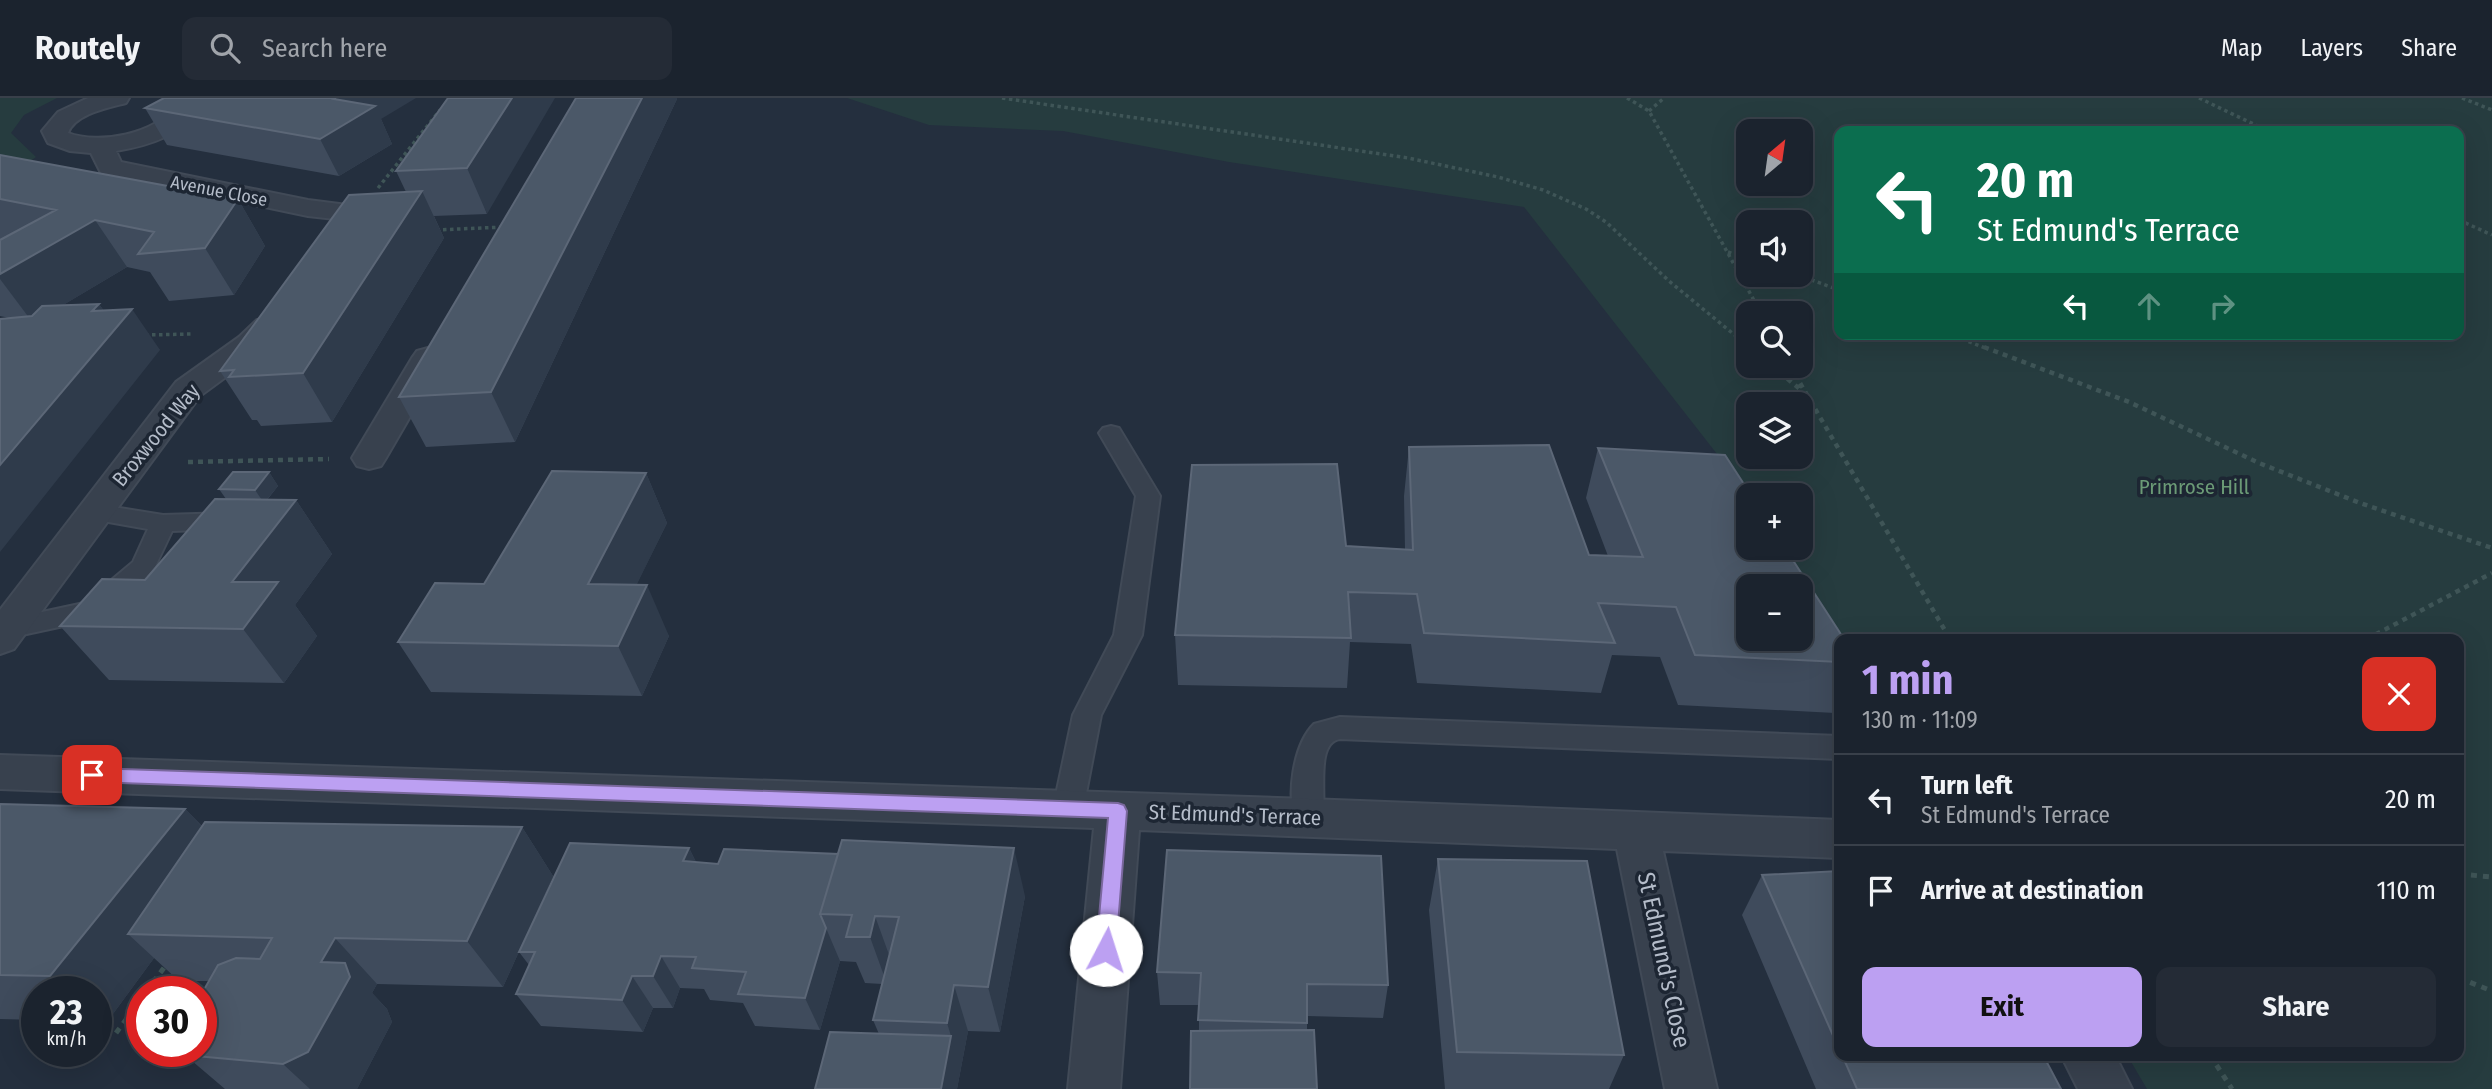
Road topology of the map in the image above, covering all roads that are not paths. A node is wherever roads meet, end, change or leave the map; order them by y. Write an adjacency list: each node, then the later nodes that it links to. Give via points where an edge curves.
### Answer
1 (117, 98): 3 (street, via 72,114 55,131 65,143)
2 (190, 103): 3 (street, via 180,119 165,128)
3 (100, 145): 4 (street, Avenue Close, via 110,167 123,171 353,213)
4 (327, 244)
5 (284, 304): 9 (street, Broxwood Way, via 263,333 188,389)
6 (444, 331): 8 (street)
7 (1111, 433): 15 (lane, via 1148,496 1128,635 1087,715)
8 (369, 458)
9 (95, 512): 11 (lane); 12 (street, Broxwood Way)
10 (256, 521): 11 (lane)
11 (163, 523): 12 (lane, via 143,567 92,611)
12 (4, 633)
13 (1834, 748): 17 (lane, via 1340,728 1325,731 1315,743)
14 (0, 772): 15 (street, St Edmund's Terrace)
15 (1068, 809): 16 (street, St Edmund's Terrace)
16 (1118, 811): 17 (street, St Edmund's Terrace); 21 (street)
17 (1309, 817): 18 (street, St Edmund's Terrace)
18 (1636, 830): 19 (street, St Edmund's Terrace); 22 (street, St Edmund's Close)
19 (1834, 839)
20 (2090, 1061): 23 (street)
21 (1094, 1089)
22 (1691, 1089)
23 (2106, 1089)

